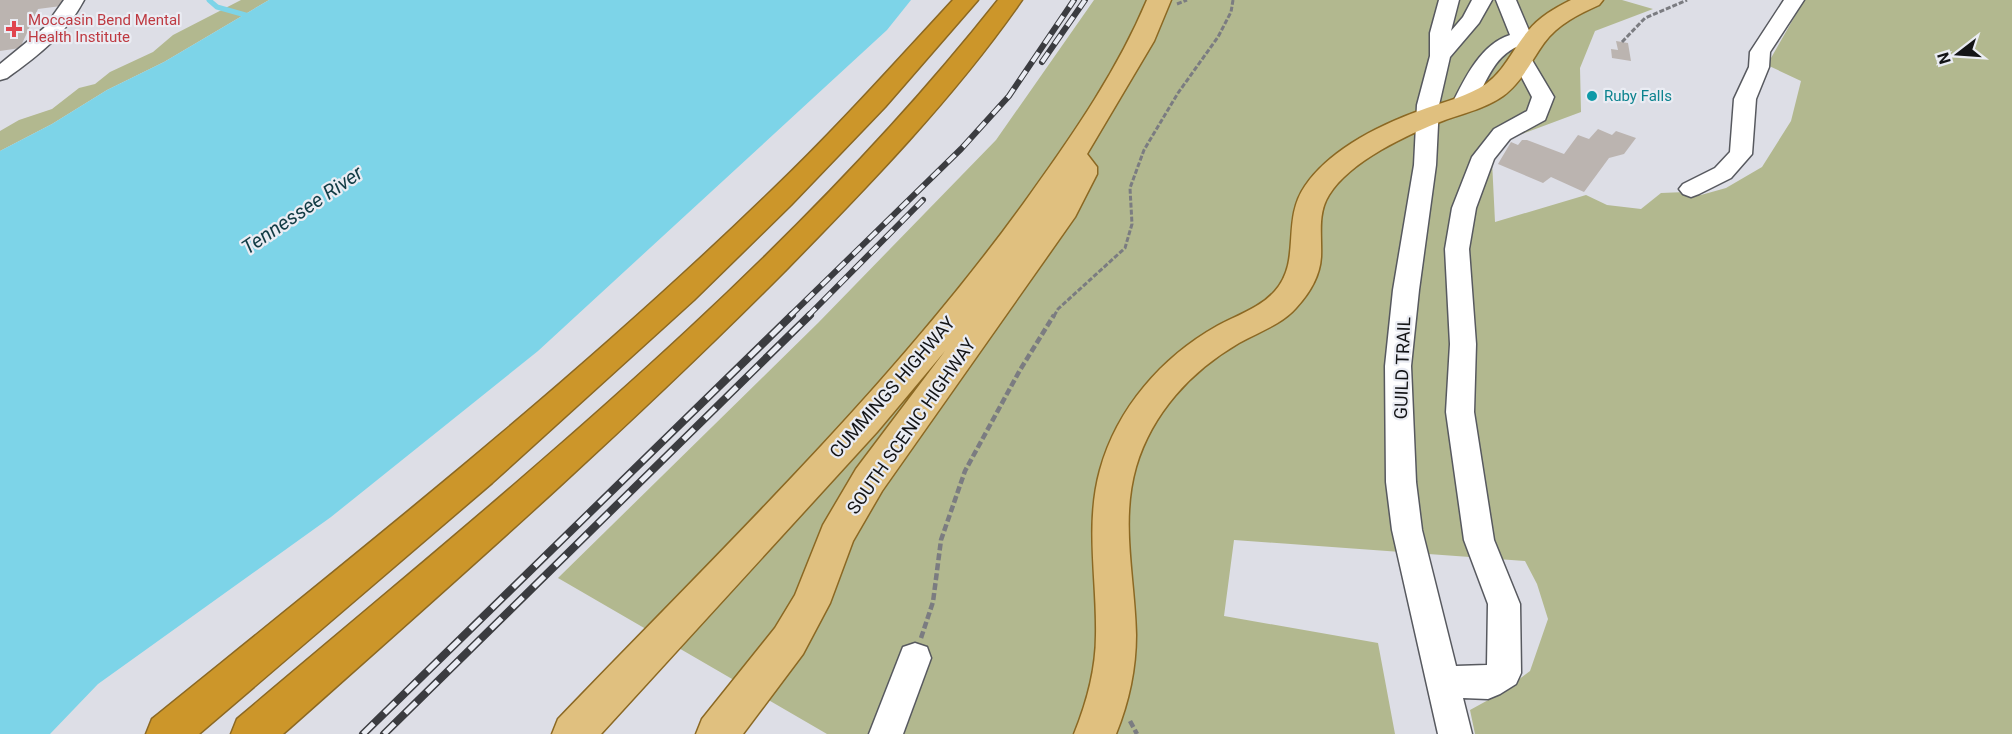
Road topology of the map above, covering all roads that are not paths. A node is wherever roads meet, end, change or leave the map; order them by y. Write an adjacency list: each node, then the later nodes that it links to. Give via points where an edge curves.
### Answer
1 (74, 0): 12 (street, via 67,16 38,46)
2 (966, 0): 18 (highway, via 898,80 714,266 576,391)
3 (1011, 0): 19 (highway, via 942,86 724,313 569,457)
4 (1159, 0): 14 (main road, CUMMINGS HIGHWAY, via 1142,41)
5 (1449, 0): 11 (street, GUILD TRAIL, via 1440,33)
6 (1482, 0): 11 (street, via 1472,19)
7 (1506, 0): 10 (street)
8 (1591, 0): 10 (main road, via 1558,16)
9 (1794, 0): 15 (street, via 1760,52 1759,67 1745,99 1741,154 1723,173)
10 (1526, 45): 13 (main road, via 1508,79 1494,90); 17 (street, via 1543,98 1537,115 1502,134 1483,157 1464,208 1457,249 1463,344 1460,412 1479,540 1504,604 1504,673 1488,683)
11 (1440, 56): 13 (street, GUILD TRAIL)
12 (0, 74)
13 (1427, 117): 17 (street, GUILD TRAIL, via 1425,165 1398,366 1401,482 1407,530); 23 (main road, via 1356,155 1324,181 1306,210 1307,261 1300,284 1283,302 1200,351 1181,367 1156,392 1134,428 1114,486 1109,533 1115,659)
14 (1071, 157): 20 (main road, CUMMINGS HIGHWAY, via 956,314 873,413); 21 (main road, SOUTH SCENIC HIGHWAY, via 1083,167 1083,174 1060,217 869,480 836,536 811,603 789,641)
15 (1690, 189)
16 (915, 658): 22 (street)
17 (1442, 682): 24 (street, GUILD TRAIL)
18 (168, 734)
19 (252, 734)
20 (573, 734)
21 (717, 734)
22 (886, 734)
23 (1095, 734)
24 (1455, 734)

